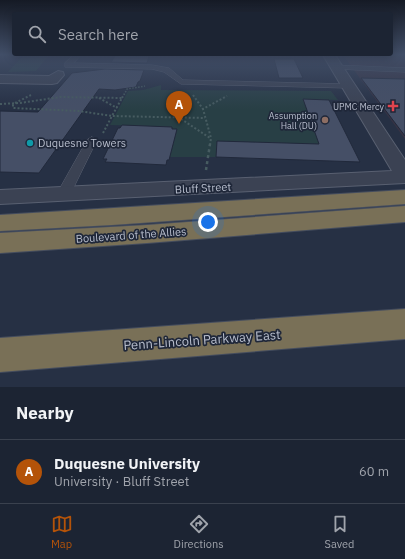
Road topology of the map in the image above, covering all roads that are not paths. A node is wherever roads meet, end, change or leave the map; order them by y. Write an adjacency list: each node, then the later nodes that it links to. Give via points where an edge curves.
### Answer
1 (170, 73): 5 (lane, via 181,82 187,83)
2 (340, 73): 5 (street)
3 (58, 75): 4 (street, via 52,80)
4 (0, 79)
5 (348, 86): 7 (street)
6 (92, 140): 8 (lane)
7 (405, 176): 8 (street, Bluff Street)
8 (63, 195): 9 (street, Bluff Street)
9 (0, 197)
10 (405, 197): 12 (highway, Boulevard of the Allies)
11 (405, 214): 13 (highway, Boulevard of the Allies)
12 (0, 223)
13 (0, 243)
14 (405, 324): 15 (highway, Penn-Lincoln Parkway East)
15 (0, 355)

